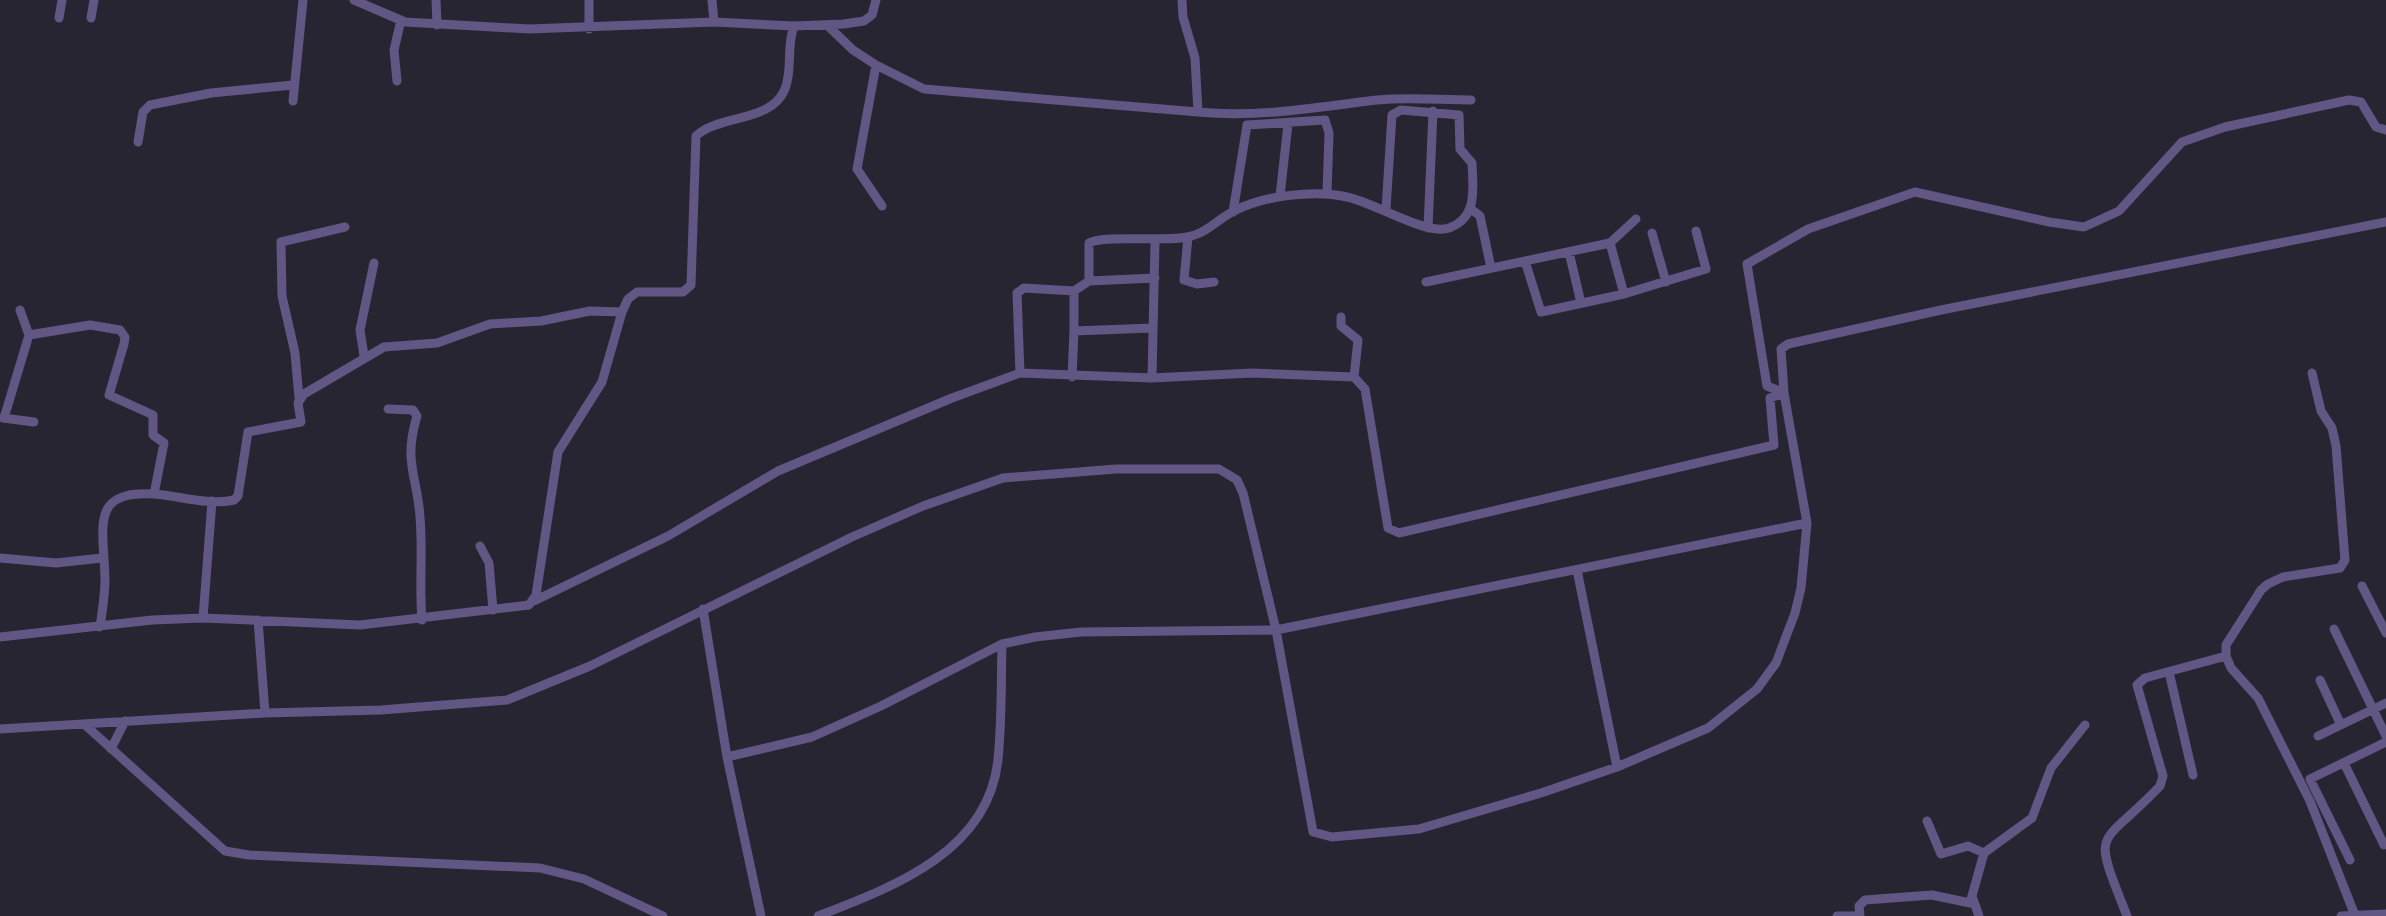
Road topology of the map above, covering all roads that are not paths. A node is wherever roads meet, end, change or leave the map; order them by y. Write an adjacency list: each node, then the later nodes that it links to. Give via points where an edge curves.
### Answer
1 (62, 0): 10 (street)
2 (94, 0): 11 (street)
3 (303, 0): 20 (street)
4 (354, 0): 12 (street)
5 (436, 0): 14 (street)
6 (589, 0): 17 (street)
7 (712, 0): 13 (street)
8 (876, 0): 15 (street, via 864,20)
9 (1182, 0): 24 (street)
10 (59, 18)
11 (91, 18)
12 (401, 20): 14 (street); 19 (street, via 394,50)
13 (714, 22): 16 (street); 17 (street)
14 (437, 24): 17 (street)
15 (827, 24): 16 (street); 18 (street)
16 (794, 26): 56 (street, via 788,82 778,102 696,136 691,285 683,292 637,292)
17 (589, 28)
18 (876, 65): 24 (street, via 924,89); 30 (street, via 857,169)
19 (397, 81)
20 (293, 85): 22 (street); 27 (street, via 150,105)
21 (1472, 100): 24 (street)
22 (293, 101)
23 (1433, 111): 31 (street, via 1462,119 1460,149 1472,162); 32 (street, via 1392,115); 37 (street)
24 (1198, 112)
25 (1288, 124): 28 (street, via 1326,120); 29 (street); 33 (street, via 1244,127)
26 (2386, 130): 67 (street, via 2376,127 2361,102 2350,100 2225,127 2182,142 2118,211 2084,227 1915,192 1808,228 1747,264 1767,386)
27 (138, 142)
28 (1328, 192): 29 (street); 32 (street)
29 (1280, 196): 33 (street)
30 (882, 206)
31 (1470, 208): 37 (street, via 1453,227); 46 (street, via 1480,216)
32 (1386, 209): 37 (street)
33 (1233, 212): 40 (street)
34 (1636, 219): 42 (street)
35 (2386, 222): 67 (street, via 1788,344 1779,358)
36 (345, 227): 68 (street, via 280,242)
37 (1428, 228)
38 (1696, 231): 51 (street, via 1706,269)
39 (1652, 233): 51 (street)
40 (1188, 237): 41 (street); 49 (street, via 1184,280)
41 (1155, 242): 47 (street); 48 (street, via 1092,240)
42 (1610, 243): 43 (street); 53 (street)
43 (1568, 252): 44 (street); 54 (street)
44 (1525, 261): 46 (street); 54 (street, via 1541,312)
45 (374, 263): 61 (street, via 360,330)
46 (1491, 268): 50 (street)
47 (1155, 278): 48 (street); 58 (street)
48 (1088, 281): 52 (street)
49 (1214, 282)
50 (1426, 282)
51 (1666, 282): 53 (street)
52 (1074, 291): 59 (street); 62 (street, via 1017,293)
53 (1624, 294): 54 (street)
54 (1581, 303)
55 (20, 310): 60 (street)
56 (622, 312): 61 (street, via 490,324); 82 (street, via 602,382 558,452)
57 (1341, 317): 65 (street, via 1358,340)
58 (1152, 328): 59 (street); 66 (street)
59 (1074, 331): 64 (street)
60 (29, 336): 70 (street); 74 (street, via 90,325 123,332 109,395 152,416 153,435 164,443)
61 (364, 356): 68 (street)
62 (1020, 373): 64 (street); 82 (street, via 778,471 668,536)
63 (2312, 373): 94 (street, via 2336,446 2345,560 2340,568 2284,577 2261,590)
64 (1072, 377): 66 (street)
65 (1354, 377): 66 (street, via 1252,372); 73 (street, via 1365,389 1388,528 1400,533)
66 (1152, 378)
67 (1784, 393): 72 (street); 73 (street, via 1770,398)
68 (299, 398): 75 (street, via 300,422 248,432 238,496)
69 (388, 409): 87 (street, via 418,416 410,465 420,515)
70 (2, 418): 71 (street)
71 (34, 422)
72 (1793, 436): 73 (street); 76 (street)
73 (1774, 445)
74 (154, 494): 75 (street); 79 (street, via 129,493 111,502)
75 (212, 501): 85 (street)
76 (1807, 523): 80 (street); 110 (street, via 1795,613 1776,663 1757,689 1708,728)
77 (480, 546): 84 (street, via 489,563)
78 (0, 558): 79 (street)
79 (102, 558): 88 (street)
80 (1577, 570): 90 (street); 110 (street)
81 (2362, 586): 91 (street)
82 (534, 601): 84 (street)
83 (703, 609): 90 (street, via 905,514 1003,478 1116,468 1219,469 1243,492); 99 (street, via 507,700); 108 (street)
84 (493, 610): 87 (street)
85 (203, 618): 86 (street); 88 (street)
86 (258, 620): 87 (street, via 342,626); 99 (street)
87 (422, 620)
88 (100, 627): 92 (street)
89 (2334, 629): 98 (street)
90 (1276, 630): 93 (street, via 1081,632); 110 (street, via 1313,832 1332,837 1419,829)
91 (2386, 633)
92 (0, 637)
93 (1002, 644): 108 (street, via 812,737); 121 (street, via 998,762 967,834 914,873)
94 (2226, 656): 95 (street); 117 (street, via 2258,698 2310,802)
95 (2169, 672): 111 (street); 125 (street, via 2137,685 2160,786 2103,844)
96 (2320, 680): 102 (street)
97 (2386, 704): 98 (street)
98 (2374, 710): 102 (street); 106 (street)
99 (265, 713): 100 (street)
100 (126, 721): 101 (street); 107 (street)
101 (84, 724): 104 (street); 107 (street)
102 (2342, 724): 105 (street)
103 (2085, 725): 114 (street, via 2051,768 2032,818)
104 (0, 729)
105 (2318, 736)
106 (2386, 739): 109 (street)
107 (111, 750): 119 (street, via 225,851 540,868 584,879)
108 (727, 757): 120 (street)
109 (2344, 763): 113 (street); 115 (street, via 2310,779)
110 (1617, 767)
111 (2193, 775)
112 (1928, 821): 114 (street, via 1941,854 1968,846)
113 (2384, 844)
114 (1984, 853): 116 (street)
115 (2350, 860)
116 (1973, 899): 123 (street, via 1865,900); 124 (street)
117 (2354, 913): 118 (street); 126 (street)
118 (2386, 914)
119 (663, 916)
120 (761, 916)
121 (818, 916)
122 (1838, 916): 123 (street)
123 (1858, 916)
124 (1980, 916)
125 (2126, 916)
126 (2340, 916)

